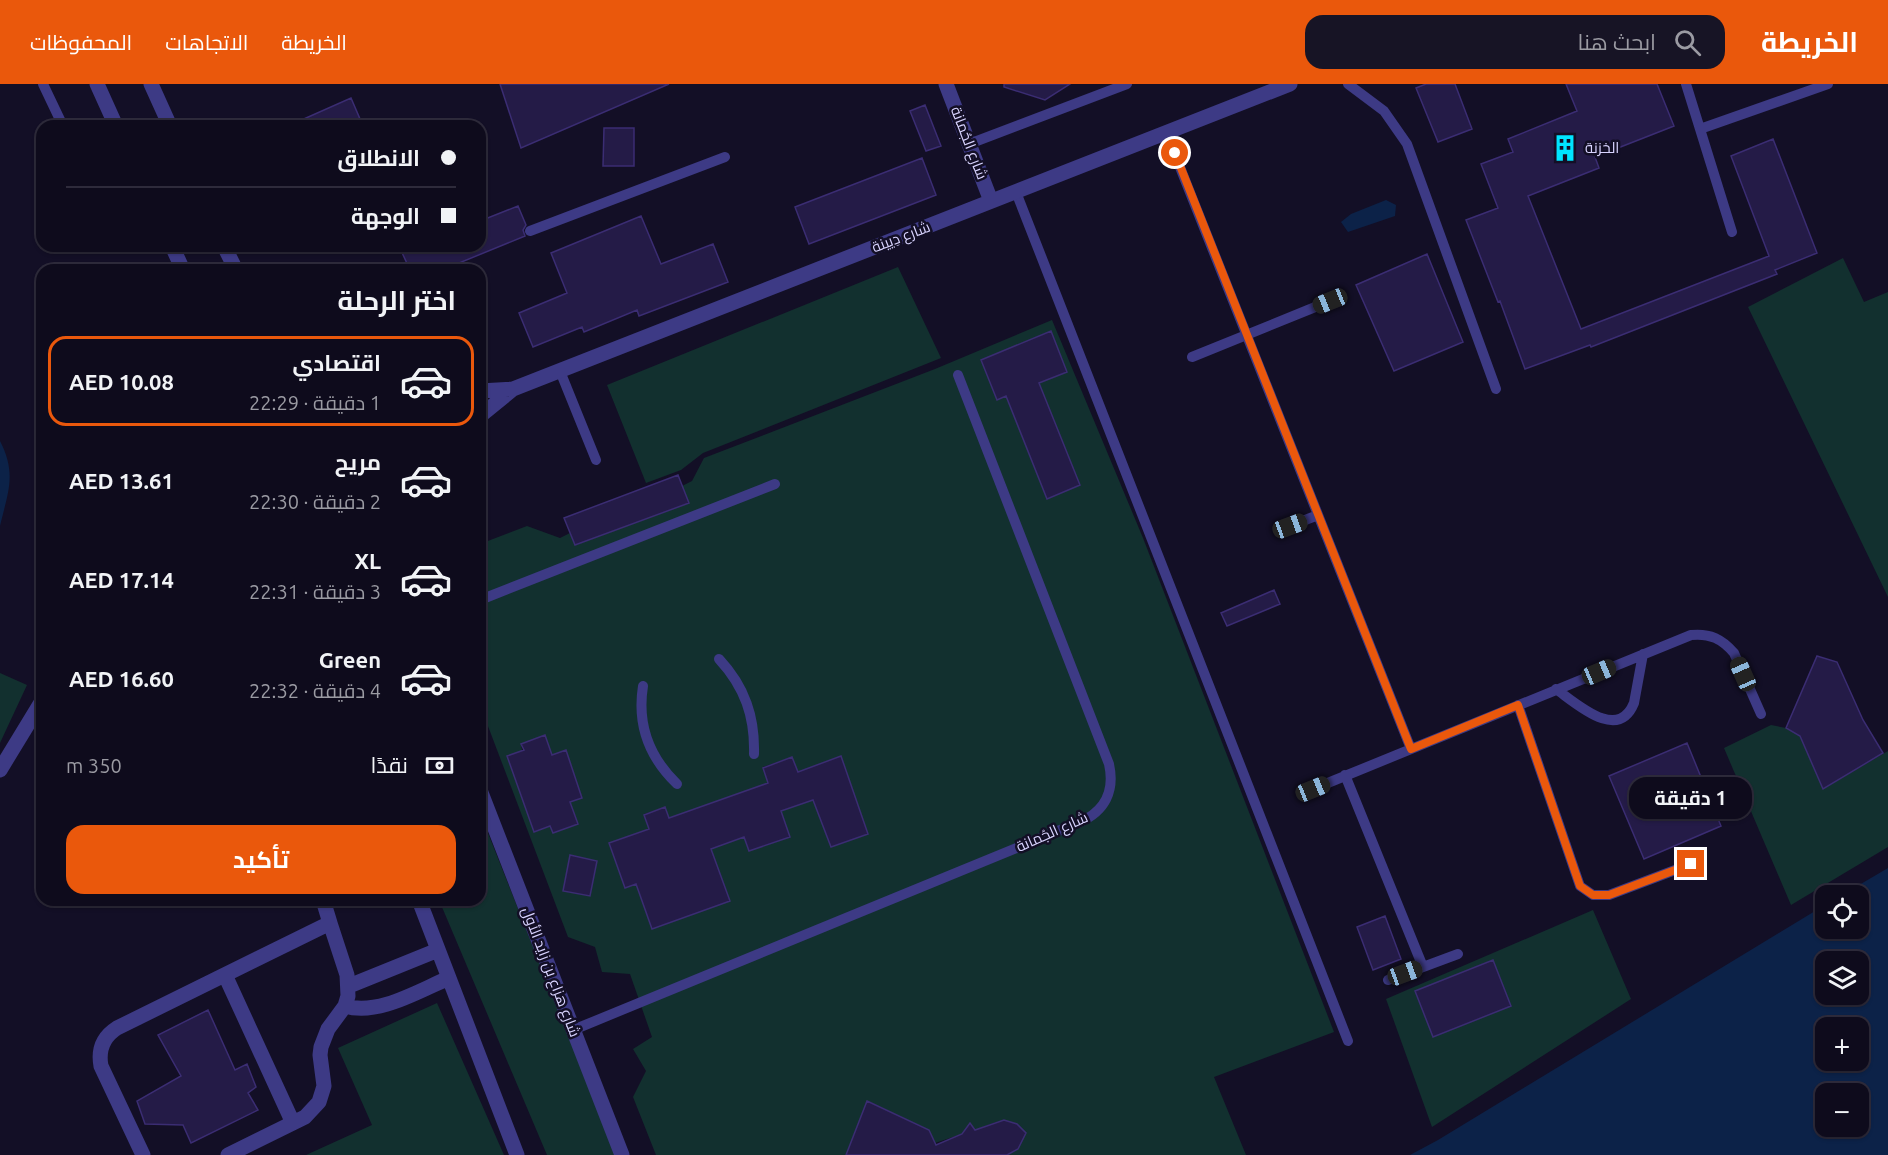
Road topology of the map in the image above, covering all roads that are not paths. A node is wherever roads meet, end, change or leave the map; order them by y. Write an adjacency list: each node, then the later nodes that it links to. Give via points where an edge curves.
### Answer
1 (43, 84): 10 (lane)
2 (97, 84): 11 (street)
3 (151, 84): 12 (street)
4 (946, 84): 15 (street, شارع الجُمانة)
5 (1127, 84): 15 (lane)
6 (1290, 84): 14 (street, شارع دِيينة)
7 (1348, 84): 26 (lane, via 1384,111 1407,144)
8 (1686, 84): 13 (lane)
9 (1828, 84): 13 (lane)
10 (60, 120)
11 (113, 120)
12 (167, 120)
13 (1700, 129): 20 (lane)
14 (1166, 132): 17 (street, شارع دِيينة); 22 (lane)
15 (969, 144): 18 (street, شارع الجُمانة)
16 (725, 157): 19 (lane)
17 (1016, 192): 18 (street, شارع دِيينة); 62 (lane)
18 (991, 201): 24 (street, شارع دِيينة)
19 (530, 231)
20 (1732, 232)
21 (1330, 301): 22 (lane)
22 (1246, 334): 23 (lane); 32 (lane)
23 (1192, 357)
24 (560, 371): 27 (street, شارع دِيينة); 30 (lane)
25 (958, 375): 61 (lane, شارع الجُمانة, via 1109,764 1111,785 1104,804 1090,818)
26 (1496, 388)
27 (513, 389): 28 (street, شارع دِيينة); 29 (street, شارع دِيينة)
28 (486, 391)
29 (486, 411)
30 (596, 460)
31 (775, 484): 34 (lane)
32 (1318, 515): 33 (lane); 42 (lane)
33 (1290, 526)
34 (486, 598)
35 (1642, 654): 38 (lane); 38 (lane, via 1634,703 1620,718 1607,720 1594,715); 41 (lane, via 1691,635 1720,640 1734,653)
36 (719, 659): 43 (lane, via 736,679 748,703 753,719)
37 (643, 686): 46 (lane, via 641,713 646,739 658,764)
38 (1556, 689): 39 (lane)
39 (1518, 705): 42 (lane); 49 (lane, via 1580,886 1593,895 1609,895)
40 (36, 711): 44 (street)
41 (1761, 714)
42 (1411, 749): 45 (lane)
43 (754, 754)
44 (0, 770)
45 (1345, 775): 47 (lane); 55 (lane)
46 (677, 784)
47 (1313, 789)
48 (486, 805): 61 (street, شارع هزاع بن زايد الأول)
49 (1691, 864)
50 (325, 906): 52 (street)
51 (421, 906): 53 (street)
52 (330, 923): 56 (street); 59 (street)
53 (438, 950): 57 (street); 59 (street)
54 (1458, 954): 55 (lane)
55 (1423, 967): 58 (lane)
56 (225, 975): 63 (street); 64 (street, via 117,1028 105,1038 101,1066)
57 (449, 978): 60 (street, via 380,1007 362,1010); 66 (street)
58 (1388, 980)
59 (349, 986): 60 (street)
60 (345, 1006): 63 (street, via 328,1029 321,1047 324,1086 320,1102)
61 (573, 1030): 67 (street, شارع هزاع بن زايد الأول)
62 (1348, 1041)
63 (292, 1123): 65 (street)
64 (143, 1155)
65 (229, 1155)
66 (517, 1155)
67 (622, 1155)

